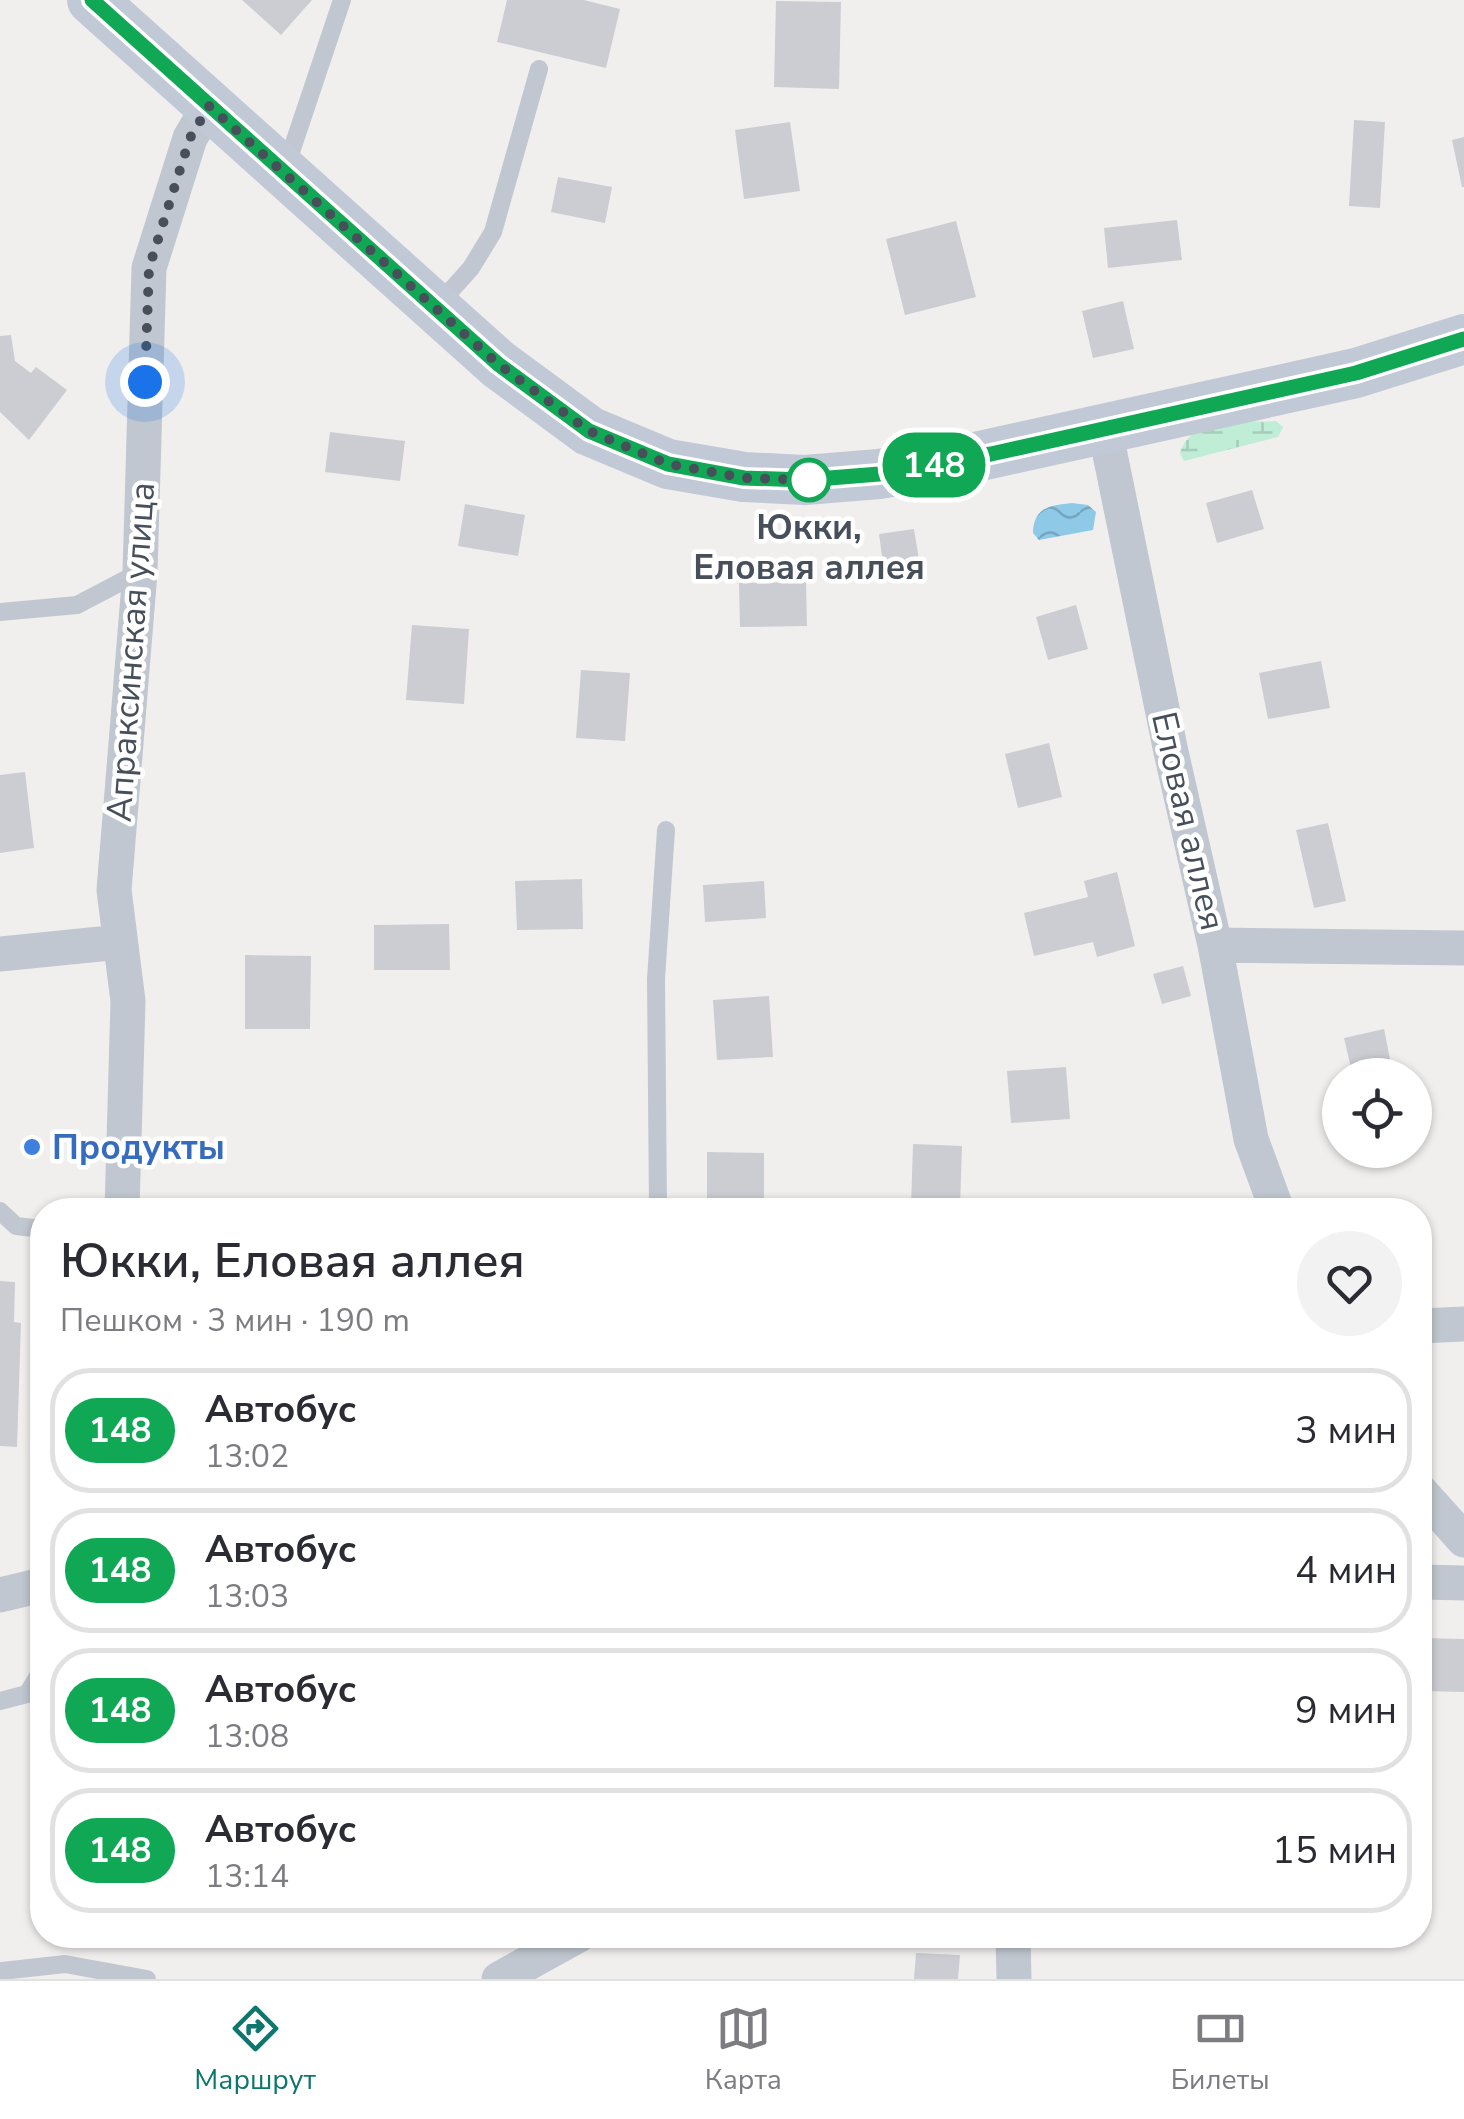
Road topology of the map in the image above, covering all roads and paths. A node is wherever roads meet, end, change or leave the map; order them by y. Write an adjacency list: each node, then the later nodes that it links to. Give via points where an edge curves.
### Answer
1 (92, 0): 4 (main road)
2 (342, 0): 5 (lane)
3 (539, 69): 6 (lane, via 494,232)
4 (209, 106): 5 (main road); 9 (street, Апраксинская улица, via 190,138 149,268)
5 (285, 172): 6 (main road)
6 (435, 307): 8 (main road, via 589,431 668,464 744,478 879,474)
7 (1464, 338): 8 (main road, via 1356,373)
8 (1105, 430): 13 (street, Еловая аллея)
9 (140, 572): 10 (lane, via 77,605); 12 (street, Апраксинская улица, via 114,890)
10 (0, 612)
11 (666, 830): 17 (lane, via 656,979)
12 (120, 942): 15 (street); 16 (street, Апраксинская улица, via 128,1002)
13 (1216, 945): 14 (street); 18 (street, Еловая аллея, via 1251,1139)
14 (1464, 948)
15 (0, 954)
16 (122, 1198)
17 (658, 1198)
18 (1273, 1198)
19 (0, 1210): 20 (lane, via 16,1226)
20 (30, 1228)
21 (1464, 1324): 22 (street)
22 (1432, 1325)
23 (1432, 1504): 24 (street)
24 (1464, 1540)
25 (1432, 1582): 26 (street)
26 (1464, 1582)
27 (30, 1587): 28 (street)
28 (0, 1595)
29 (30, 1689): 30 (lane)
30 (0, 1701)
31 (555, 1948): 35 (street)
32 (1013, 1948): 36 (street)
33 (0, 1974): 34 (lane, via 65,1964)
34 (147, 1979)
35 (499, 1979)
36 (1014, 1979)

